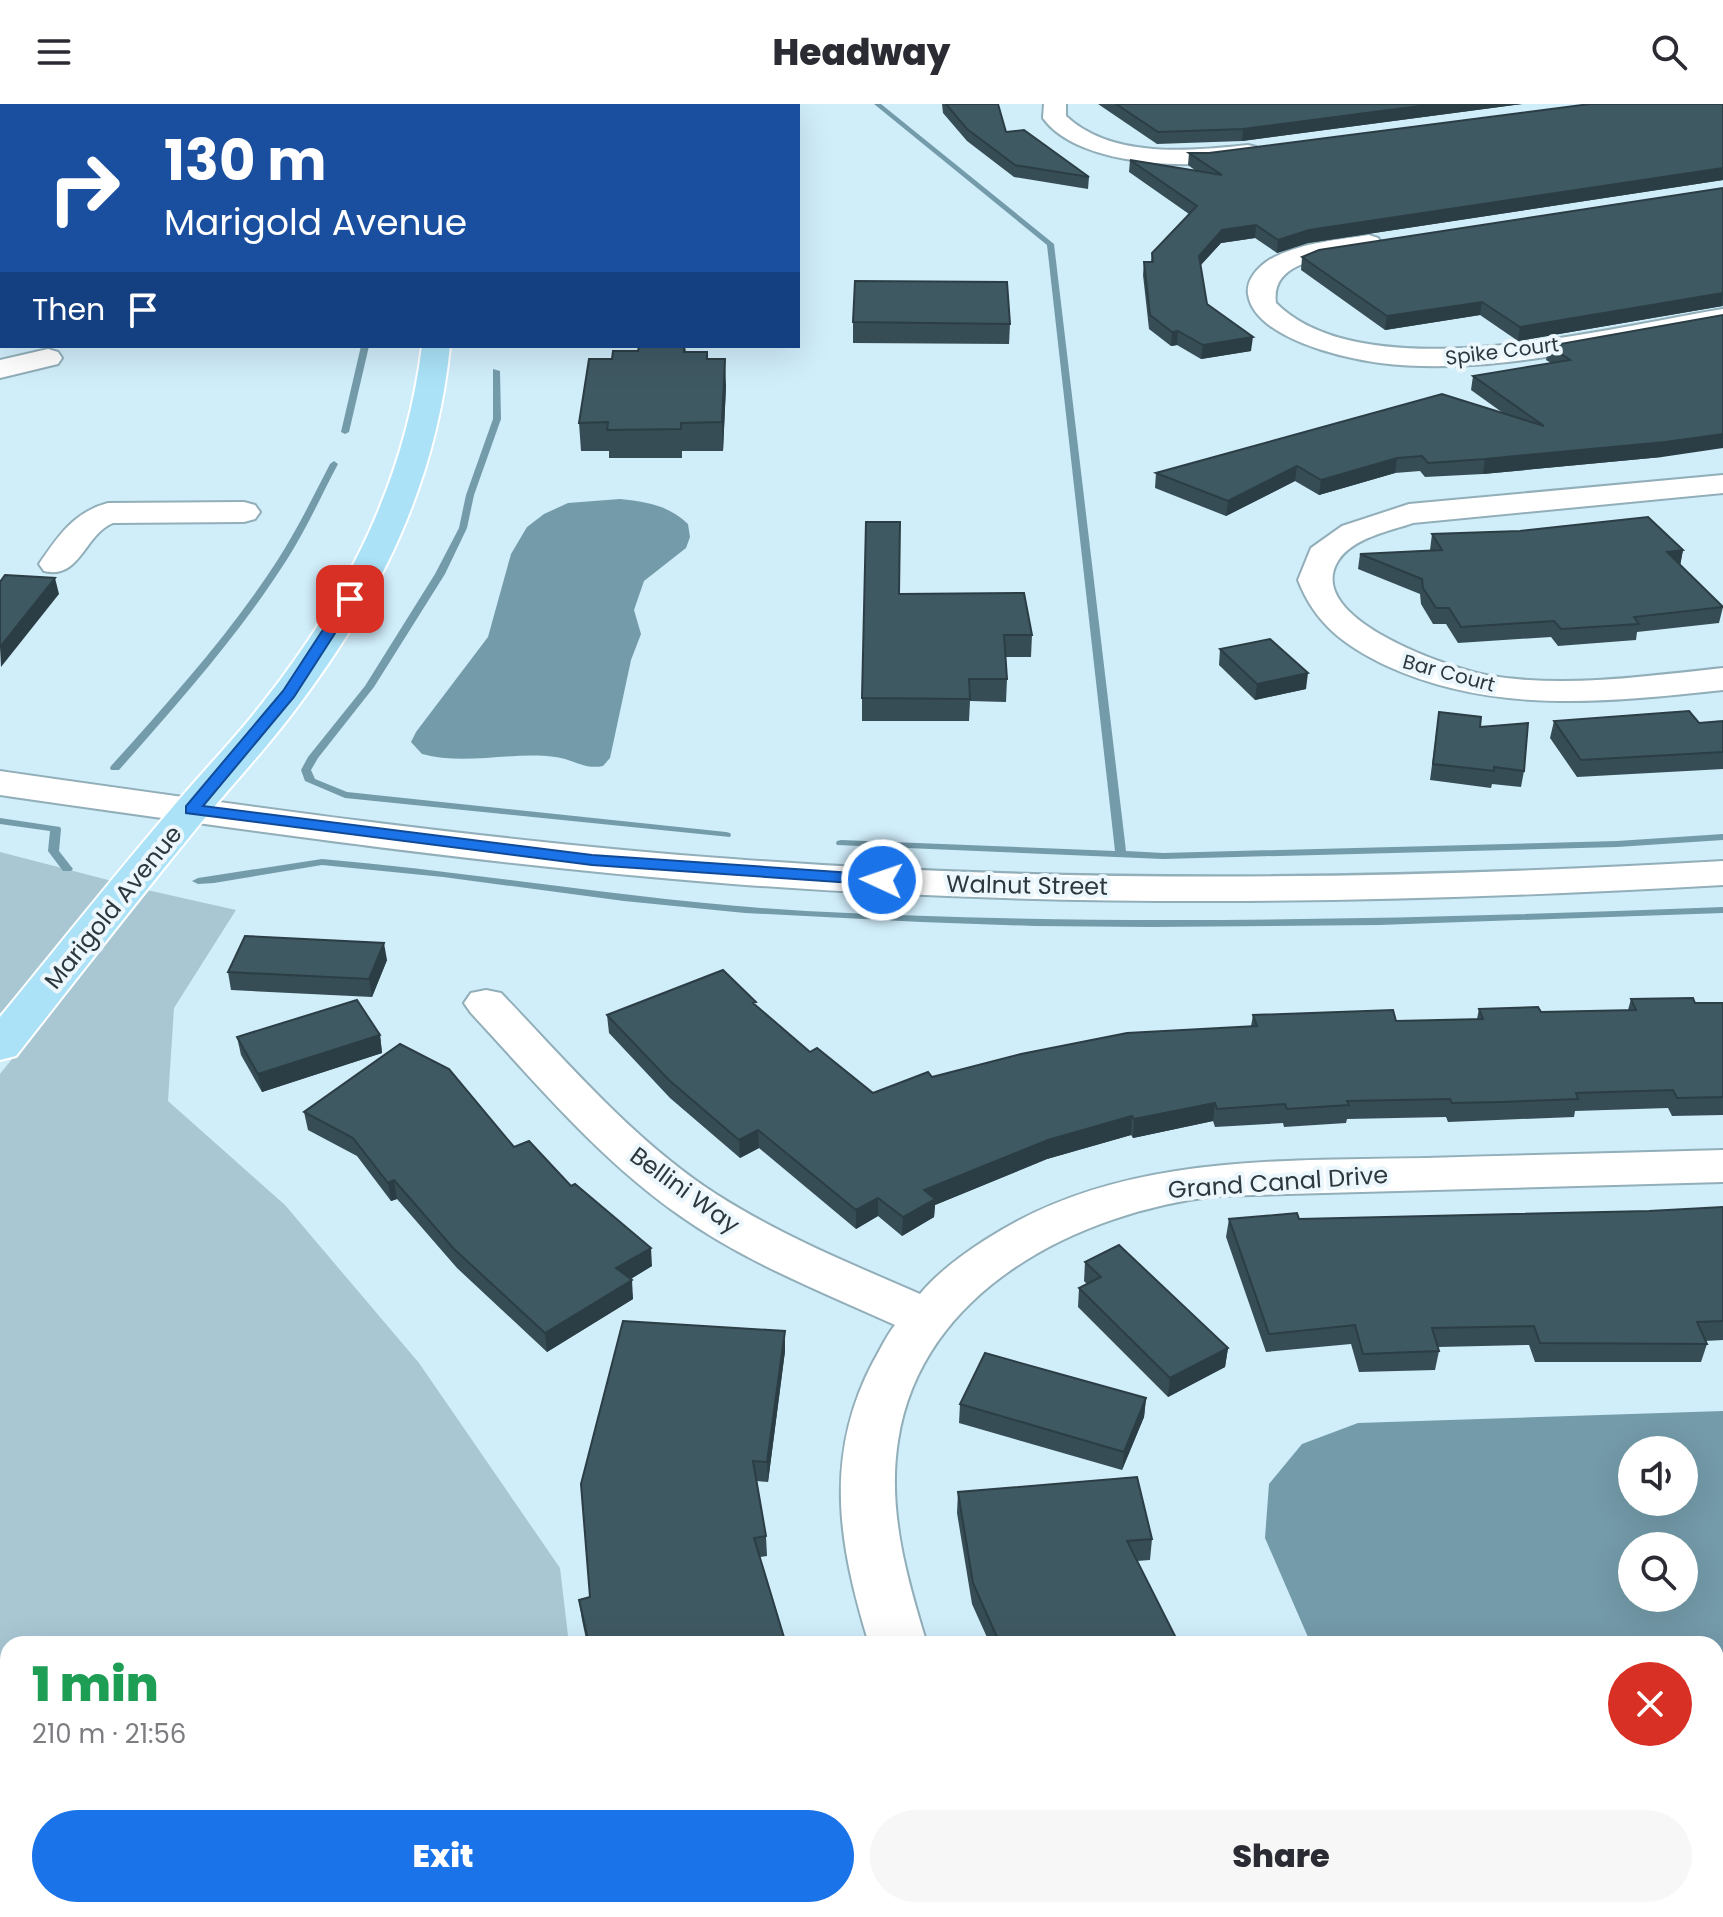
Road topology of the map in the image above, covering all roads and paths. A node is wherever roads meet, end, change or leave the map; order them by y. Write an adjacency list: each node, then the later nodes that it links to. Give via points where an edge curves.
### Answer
1 (1055, 104): 2 (street, via 1054,118 1065,129 1113,148 1180,155)
2 (1265, 149)
3 (1392, 240): 4 (street, Spike Court, via 1284,263 1263,279 1263,304 1286,325 1328,343 1425,359 1484,357)
4 (1723, 317)
5 (436, 348): 13 (main road, Marigold Avenue, via 419,453 371,564 289,694)
6 (48, 358): 7 (street)
7 (0, 369)
8 (1723, 484): 11 (street, Bar Court, via 1394,518 1344,537 1320,560 1315,580 1327,612 1363,642 1394,659 1464,682 1542,691)
9 (244, 512): 10 (street, via 108,513 91,520)
10 (56, 564)
11 (1723, 679)
12 (0, 783): 13 (street, Walnut Street)
13 (192, 810): 14 (street, Walnut Street, via 592,860 912,882 1318,889); 16 (main road, Marigold Avenue)
14 (1723, 873)
15 (486, 1003): 18 (street, Bellini Way, via 603,1126 670,1185 766,1244)
16 (0, 1046)
17 (1723, 1166): 18 (street, Grand Canal Drive, via 1180,1185 1074,1213 1030,1235 955,1285)
18 (926, 1318): 19 (street, Grand Canal Drive, via 893,1372 870,1448 872,1545)
19 (896, 1636)

